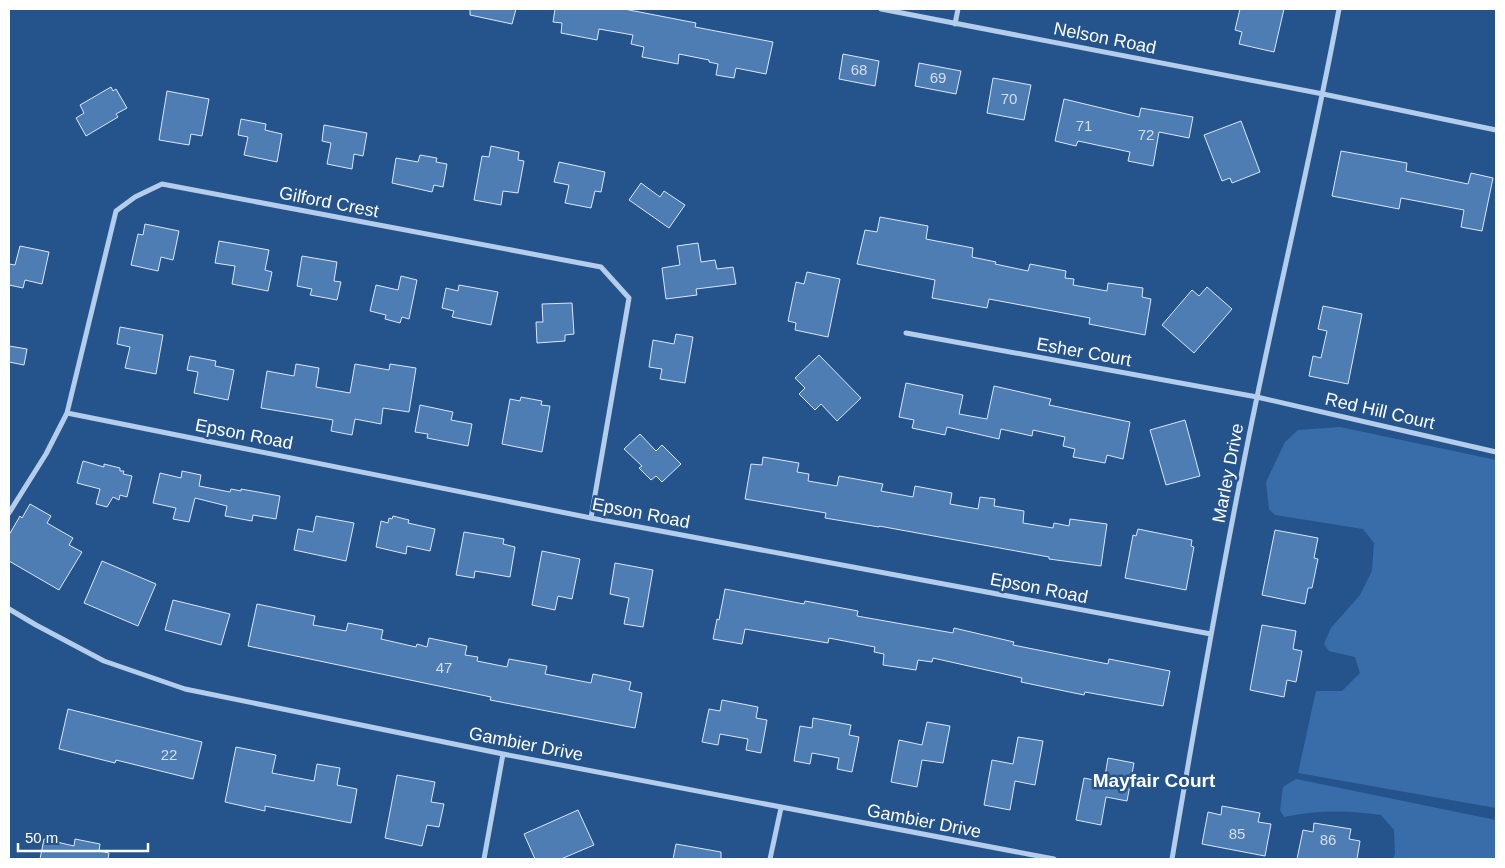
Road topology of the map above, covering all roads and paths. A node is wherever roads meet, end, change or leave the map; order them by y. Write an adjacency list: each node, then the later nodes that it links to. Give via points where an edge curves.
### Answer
1 (881, 9): 4 (street, Nelson Road)
2 (958, 9): 4 (street)
3 (1339, 9): 5 (street, Marley Drive)
4 (955, 24): 5 (street, Nelson Road)
5 (1323, 94): 6 (street, Nelson Road); 8 (street, Marley Drive)
6 (1496, 130)
7 (906, 333): 8 (street, Esher Court)
8 (1257, 397): 10 (street, Red Hill Court); 14 (street, Marley Drive)
9 (67, 413): 11 (street, Gilford Crest); 12 (street, Epson Road); 12 (street, Gilford Crest, via 116,211 162,184 601,267 629,298)
10 (1496, 452)
11 (9, 513)
12 (591, 518): 14 (street, Epson Road)
13 (9, 609): 15 (street, Gambier Drive, via 104,661 185,688)
14 (1211, 634): 20 (street, Marley Drive)
15 (503, 754): 16 (street, Gambier Drive); 17 (street)
16 (781, 808): 18 (street); 19 (street, Gambier Drive)
17 (484, 859)
18 (770, 859)
19 (1054, 859)
20 (1172, 859)

